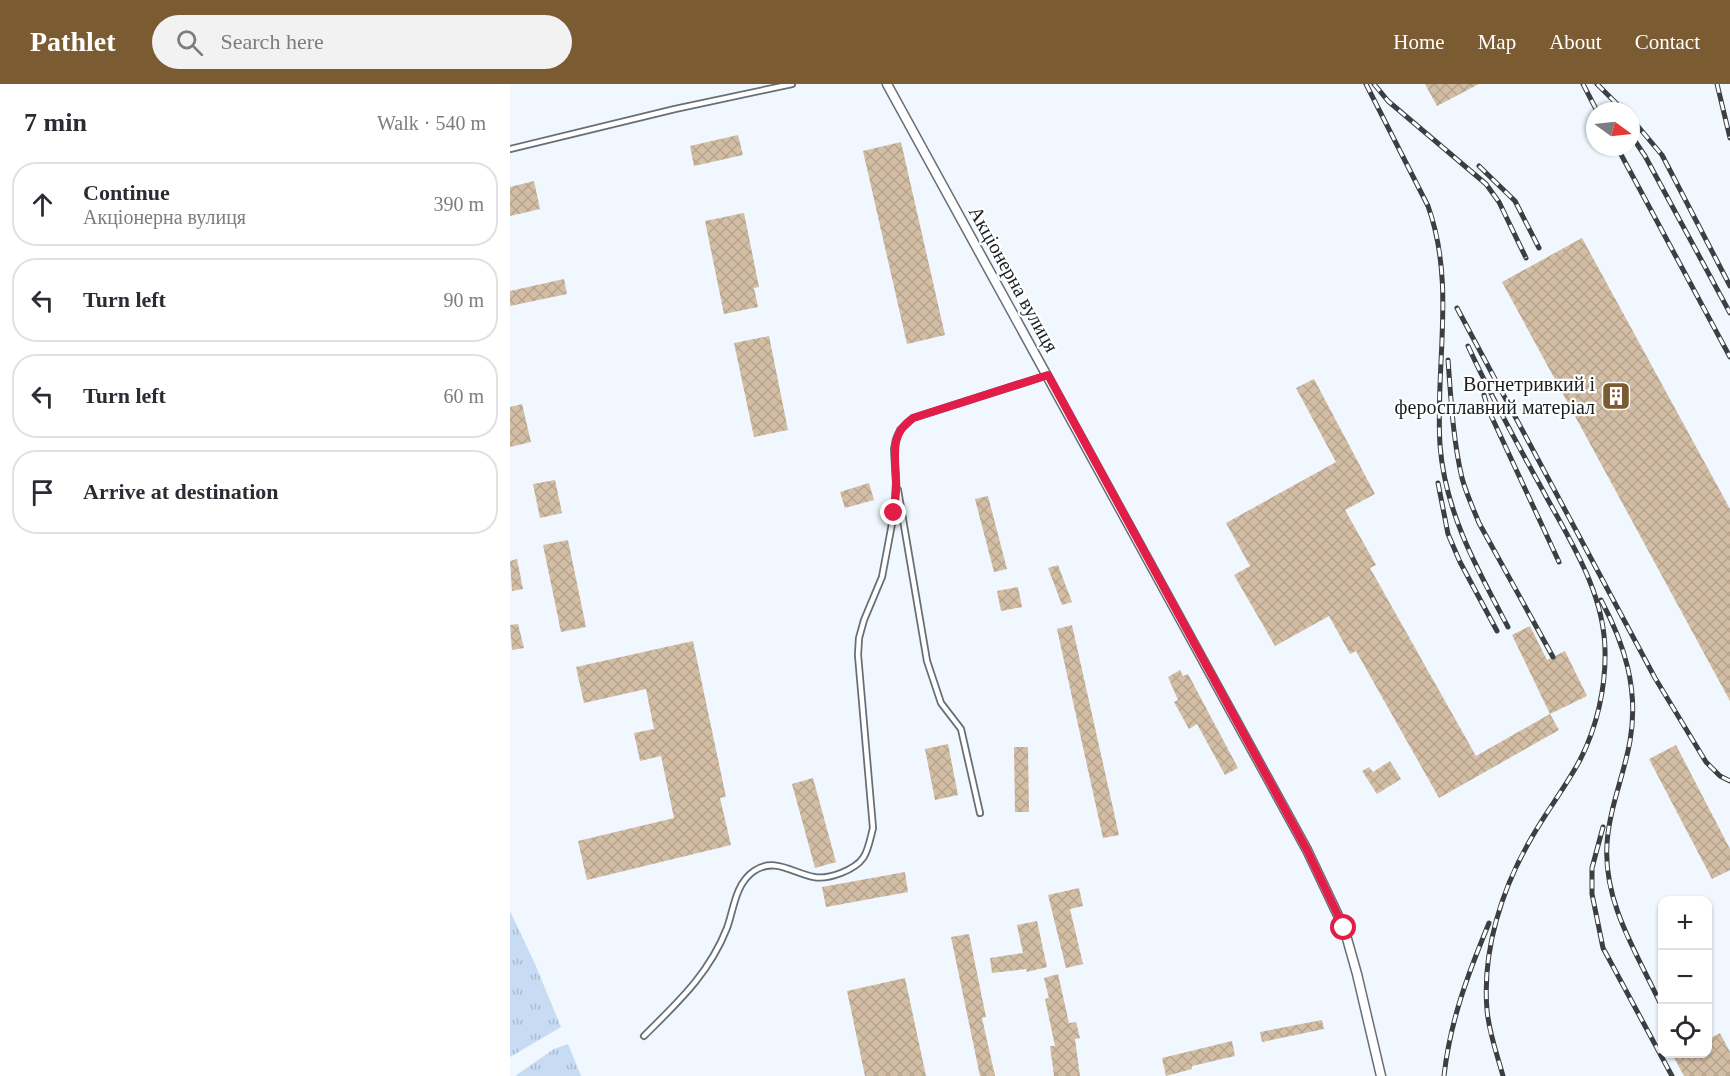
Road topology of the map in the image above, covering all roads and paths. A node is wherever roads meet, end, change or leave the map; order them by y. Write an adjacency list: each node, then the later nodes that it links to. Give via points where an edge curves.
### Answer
1 (792, 84): 3 (lane)
2 (887, 84): 4 (street, Акціонерна вулиця)
3 (510, 149)
4 (1048, 375): 5 (lane, via 906,422 894,449); 8 (street, Акціонерна вулиця, via 1321,879 1344,928 1358,974)
5 (896, 483): 6 (lane, via 927,661 940,703 961,729); 7 (lane, via 882,578 859,638 873,828 866,854 853,868 827,877 815,878 776,865 750,874 736,895 712,961)
6 (980, 813)
7 (644, 1036)
8 (1378, 1075)

